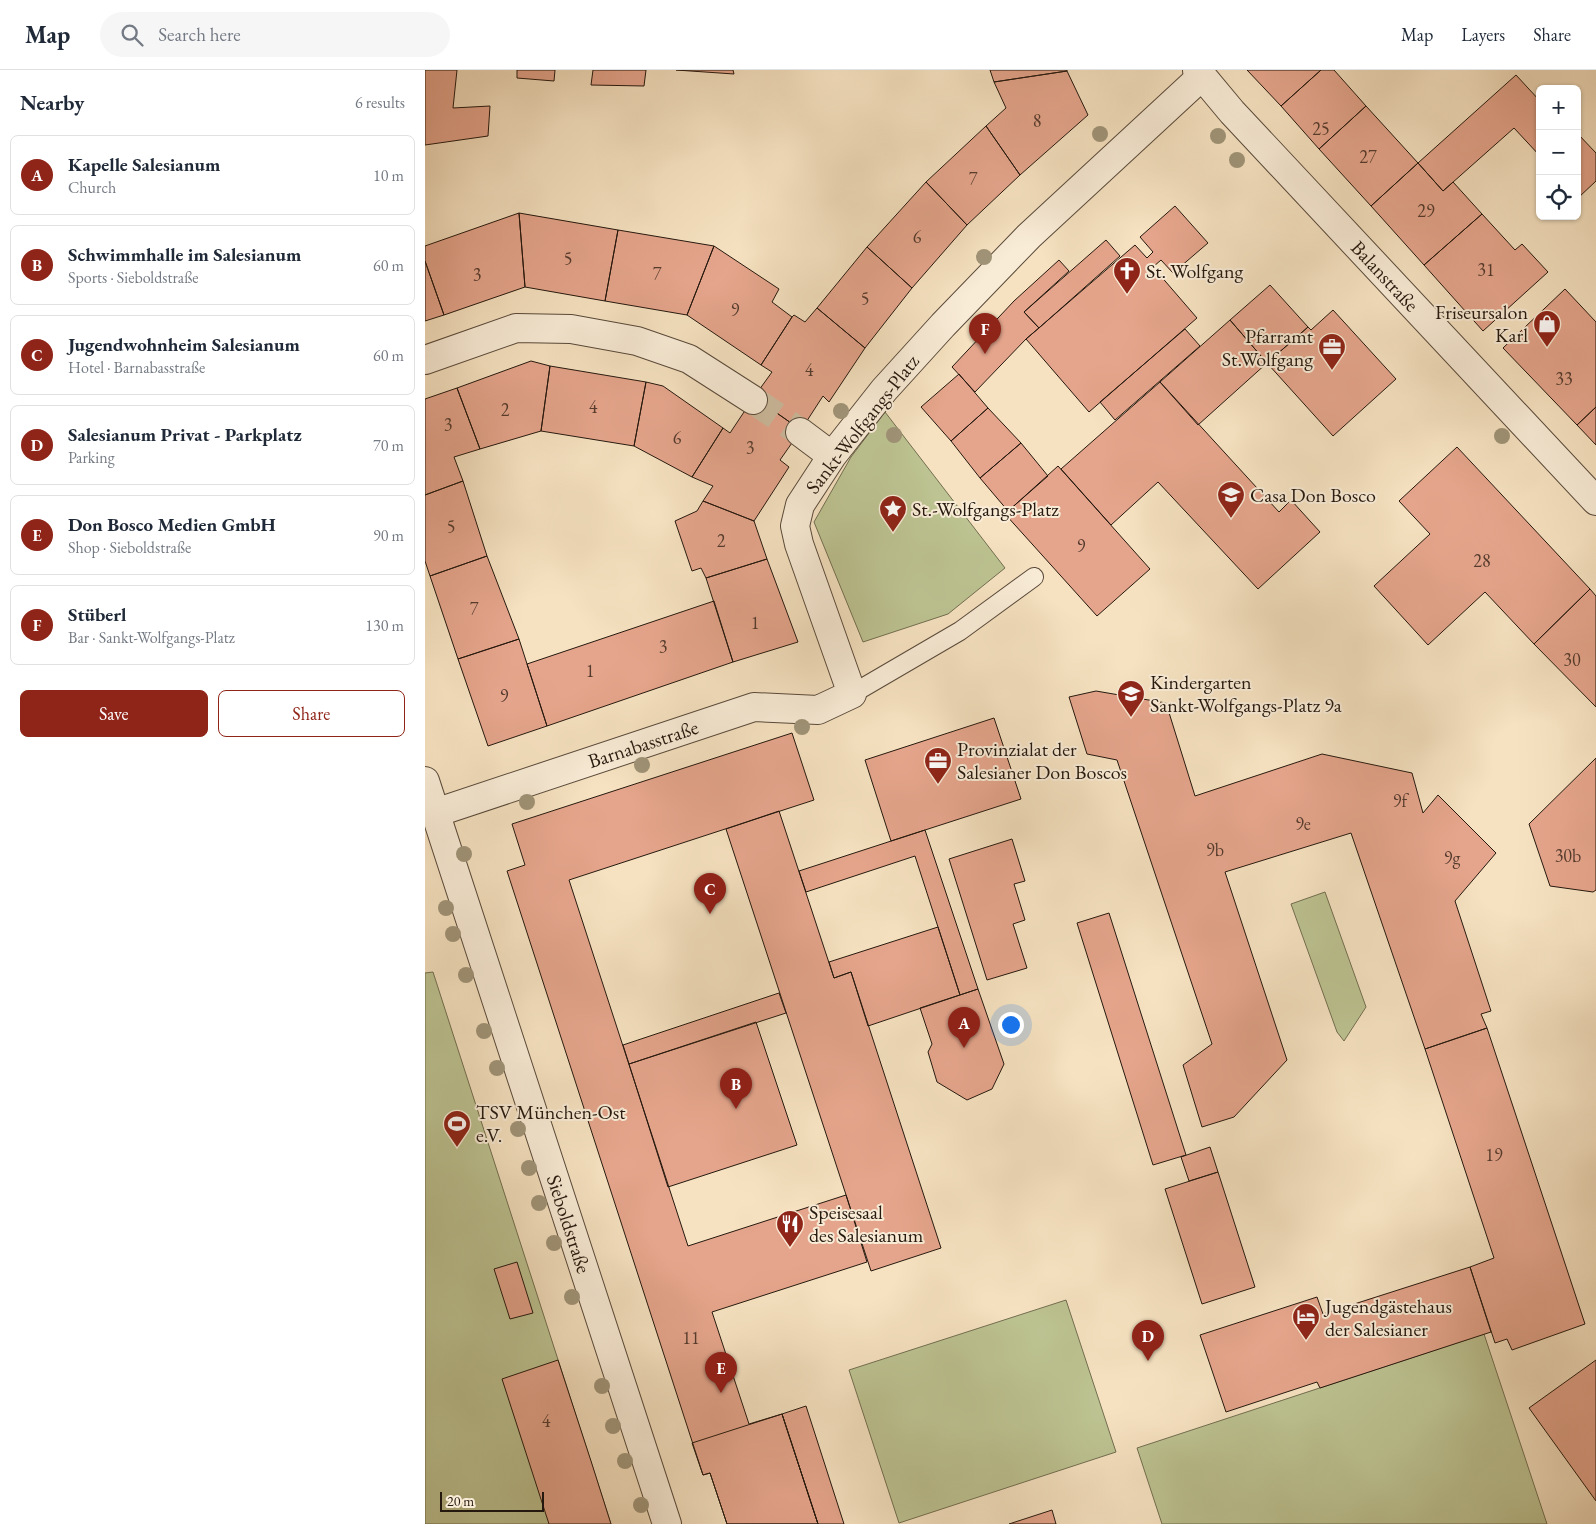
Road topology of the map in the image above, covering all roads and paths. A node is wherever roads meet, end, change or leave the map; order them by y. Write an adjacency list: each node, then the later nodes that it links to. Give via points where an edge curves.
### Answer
1 (1200, 73): 5 (street, Sankt-Wolfgangs-Platz, via 1029,236 943,324 884,390); 6 (street, Balanstraße, via 1232,112)
2 (425, 360): 3 (street, via 515,328 571,329 637,341 689,360)
3 (753, 400)
4 (800, 432): 5 (street)
5 (832, 456): 8 (street, Sankt-Wolfgangs-Platz, via 800,505 795,526)
6 (1596, 501)
7 (1034, 577): 8 (lane, via 960,631)
8 (851, 694): 10 (street, Barnabasstraße, via 818,710 754,707)
9 (425, 781): 10 (street, Sieboldstraße)
10 (435, 812): 11 (street, Sieboldstraße)
11 (667, 1524)

